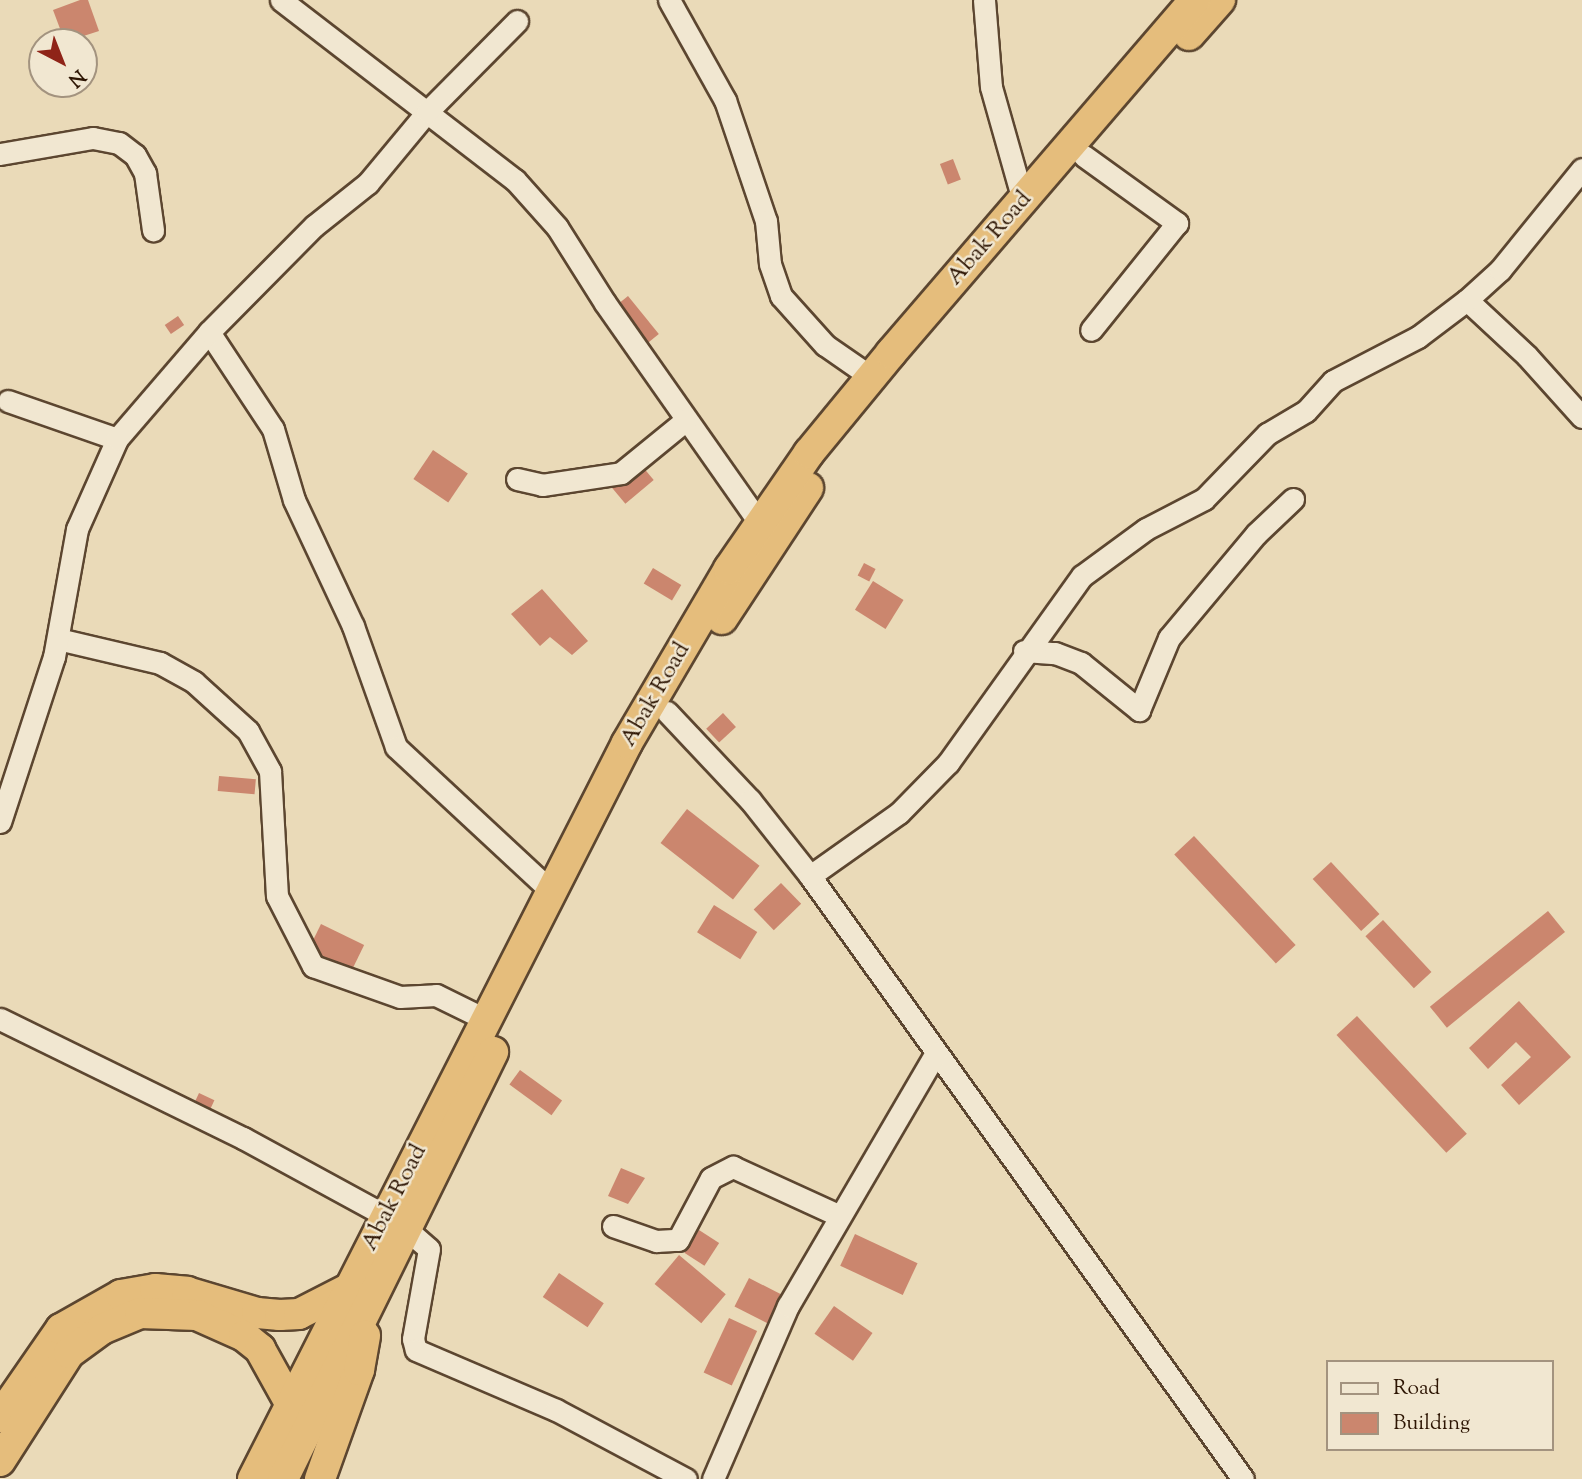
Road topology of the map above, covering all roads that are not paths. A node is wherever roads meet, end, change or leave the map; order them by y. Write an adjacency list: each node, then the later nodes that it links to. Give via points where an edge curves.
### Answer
1 (281, 0): 7 (street)
2 (669, 0): 16 (street, via 725,100 766,221 771,264 781,296 825,345)
3 (984, 0): 11 (street, via 992,87)
4 (1195, 0): 8 (highway, Abak Road)
5 (1220, 0): 8 (highway, Abak Road)
6 (517, 21): 7 (street)
7 (426, 112): 15 (street, via 368,183 314,226); 19 (street, via 515,180 557,227)
8 (1078, 151): 11 (highway, Abak Road); 14 (street, via 1177,223); 26 (highway, Abak Road, via 865,410 771,542)
9 (0, 154): 12 (street, via 93,138 118,143 135,155 145,173)
10 (1582, 169): 13 (street, via 1500,270)
11 (1023, 200): 16 (highway, Abak Road)
12 (153, 230)
13 (1467, 300): 18 (street); 25 (street, via 1418,337 1333,381 1306,411 1267,434 1204,499 1109,553 1082,576)
14 (1091, 330)
15 (209, 332): 20 (street); 29 (street, via 260,403 272,429 293,500 353,626 396,747)
16 (871, 377): 23 (highway, Abak Road)
17 (8, 401): 20 (street)
18 (1582, 417)
19 (686, 420): 21 (street, via 621,473 542,485); 23 (street)
20 (117, 439): 24 (street, via 77,529)
21 (517, 479)
22 (1293, 499): 25 (street, via 1256,534 1169,638 1139,710 1081,663 1055,653)
23 (759, 522): 29 (highway, Abak Road, via 627,743)
24 (58, 639): 27 (street); 31 (street, via 160,663 194,682 255,740 274,792 277,896 313,965 400,997 436,995)
25 (1024, 651): 28 (street, via 998,698 948,764 899,813)
26 (667, 712): 28 (street, via 750,800); 34 (highway, Abak Road)
27 (0, 822)
28 (810, 876): 32 (street)
29 (552, 892): 31 (highway, Abak Road)
30 (0, 1019): 34 (street, via 243,1138)
31 (487, 1020): 34 (highway, Abak Road)
32 (936, 1053): 33 (street); 46 (street)
33 (838, 1214): 35 (street, via 733,1167 711,1178 678,1240 656,1241); 45 (street, via 788,1306)
34 (396, 1222): 36 (highway, Abak Road); 37 (highway, Abak Road); 44 (street, via 429,1250 413,1339 416,1350 556,1410)
35 (613, 1226)
36 (350, 1288): 38 (highway, Abak Road); 39 (highway, via 299,1314 280,1315 257,1313 187,1292 155,1289 121,1295 61,1329)
37 (364, 1314): 42 (highway, Abak Road); 43 (highway, via 365,1344 359,1370)
38 (290, 1403): 40 (highway, via 260,1349 230,1327 197,1315 140,1313 102,1329 69,1353); 41 (highway, Abak Road)
39 (0, 1417)
40 (0, 1461)
41 (253, 1479)
42 (283, 1479)
43 (320, 1479)
44 (686, 1479)
45 (713, 1479)
46 (1243, 1479)

